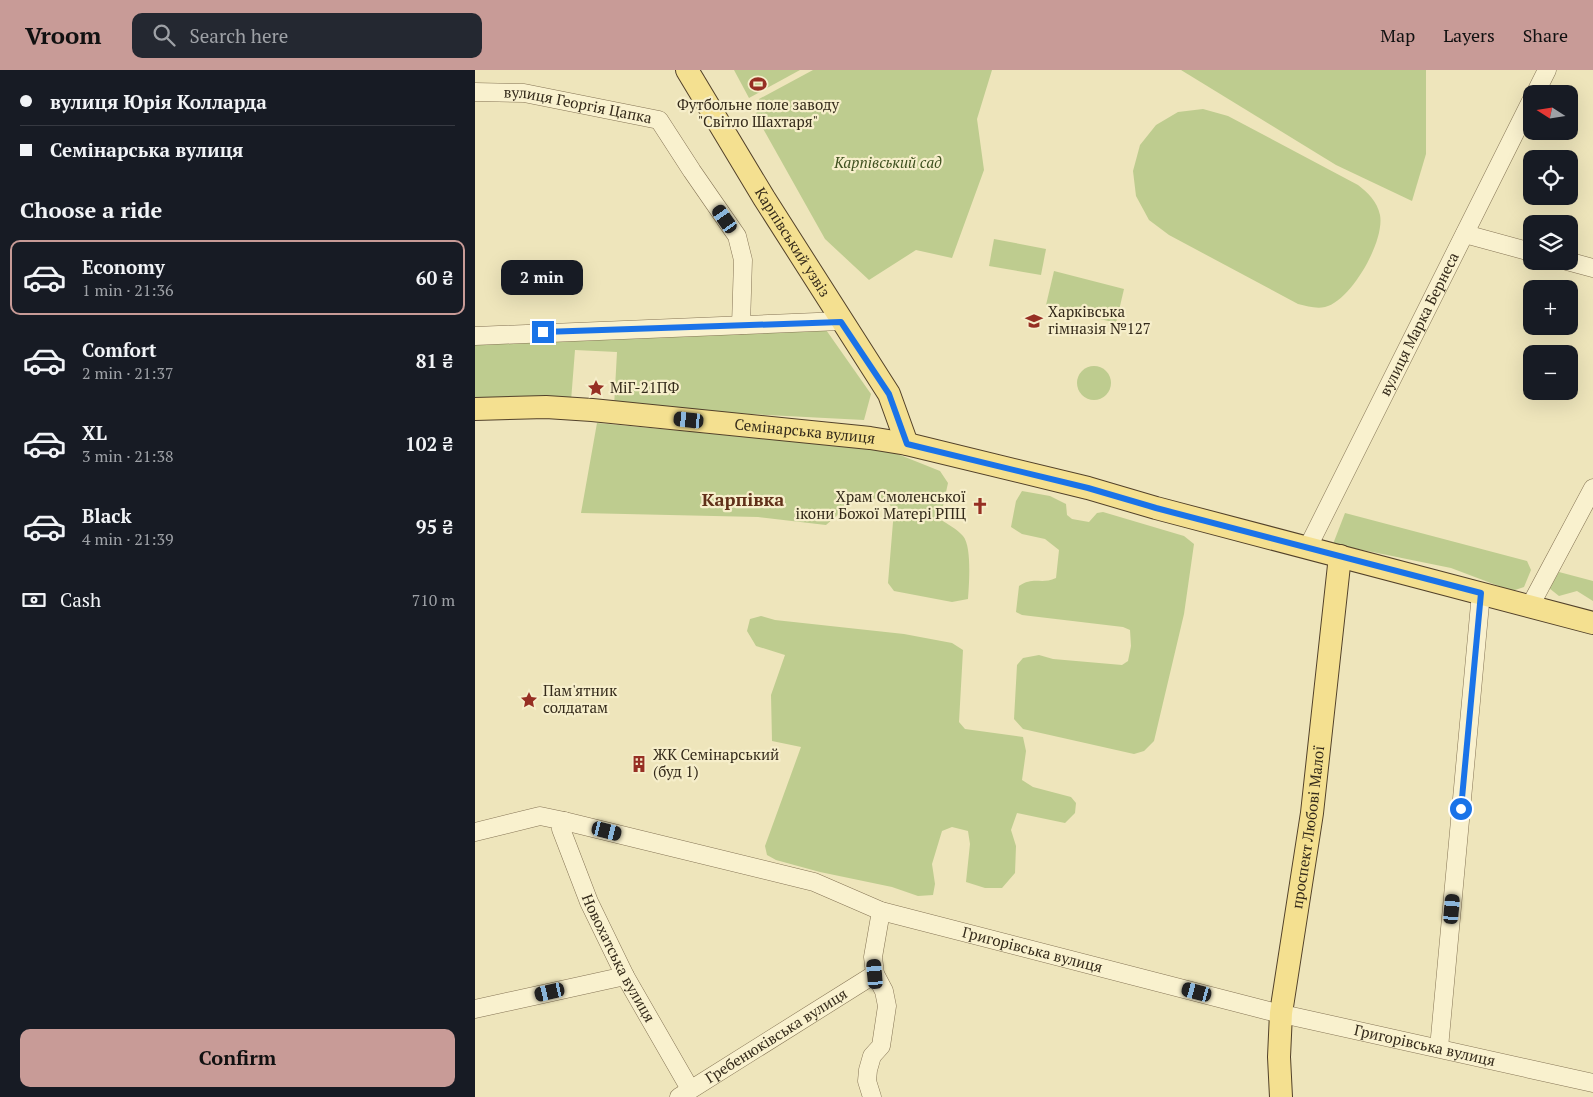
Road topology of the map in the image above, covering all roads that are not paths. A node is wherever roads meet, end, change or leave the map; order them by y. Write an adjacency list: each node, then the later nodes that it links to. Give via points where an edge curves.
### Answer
1 (687, 70): 10 (main road, Карпівський узвіз)
2 (1547, 70): 3 (street)
3 (1540, 85)
4 (475, 92): 11 (street, вулиця Георгія Цапка, via 524,93 659,120 737,236 743,260)
5 (1523, 117): 6 (street, вулиця Марка Бернеса)
6 (1465, 234): 7 (street); 16 (street, вулиця Марка Бернеса)
7 (1523, 250)
8 (1578, 264): 9 (street)
9 (1593, 268)
10 (841, 322): 11 (street); 14 (main road, Карпівський узвіз, via 889,394)
11 (741, 325): 12 (street)
12 (475, 336)
13 (475, 410): 14 (main road, Семінарська вулиця, via 546,407 592,410)
14 (907, 444): 16 (main road, Семінарська вулиця)
15 (1593, 488): 19 (street)
16 (1308, 547): 17 (main road, Семінарська вулиця)
17 (1340, 556): 18 (main road, Семінарська вулиця); 27 (main road, проспект Любові Малої, via 1312,813)
18 (1481, 593): 19 (main road, Семінарська вулиця); 28 (street)
19 (1530, 606): 20 (main road, Семінарська вулиця)
20 (1593, 623)
21 (564, 820): 22 (street, Григорівська вулиця, via 540,816); 23 (street, Григорівська вулиця, via 814,882); 25 (street, Новохатська вулиця, via 561,829 589,902)
22 (475, 832)
23 (881, 911): 24 (street, via 873,957); 27 (street, Григорівська вулиця)
24 (875, 974): 30 (street, Гребенюківська вулиця); 31 (street, via 887,1006 881,1046 872,1056 868,1070 867,1081)
25 (625, 976): 26 (street); 30 (street, Новохатська вулиця)
26 (475, 1009)
27 (1281, 1013): 28 (street, Григорівська вулиця); 32 (main road, проспект Любові Малої)
28 (1439, 1048): 29 (street, Григорівська вулиця)
29 (1593, 1083)
30 (685, 1093)
31 (872, 1097)
32 (1281, 1097)

